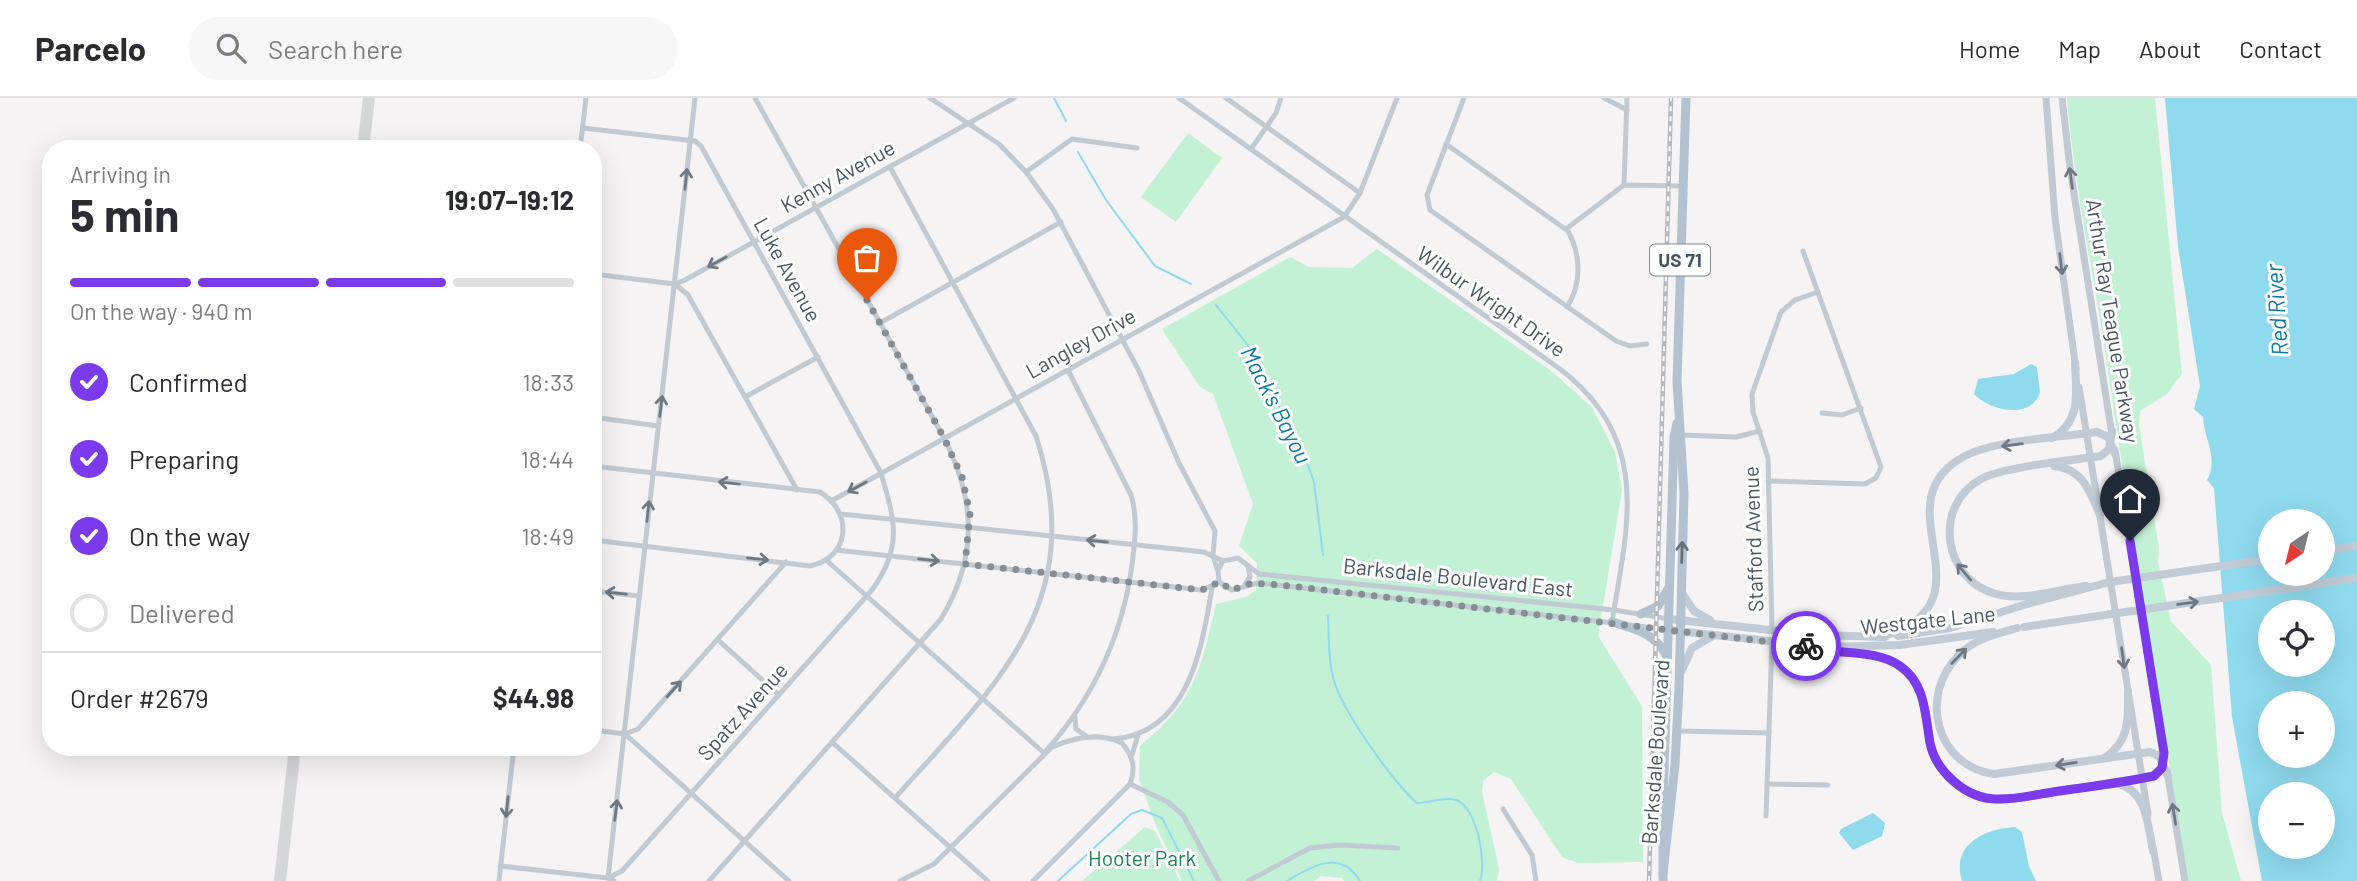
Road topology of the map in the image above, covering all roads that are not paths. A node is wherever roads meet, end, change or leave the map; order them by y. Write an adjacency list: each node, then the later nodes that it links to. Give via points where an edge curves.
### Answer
1 (586, 98): 19 (street)
2 (695, 98): 21 (street)
3 (755, 98): 30 (street)
4 (930, 98): 17 (street)
5 (1014, 98): 17 (street, Kenny Avenue)
6 (1180, 98): 24 (street, Wilbur Wright Drive)
7 (1226, 98): 18 (street)
8 (1281, 98): 18 (street)
9 (1397, 98): 29 (street)
10 (1464, 98): 22 (street)
11 (1604, 98): 16 (street)
12 (1627, 98): 16 (street)
13 (1686, 98): 28 (main road, Barksdale Boulevard / US 71)
14 (2046, 98): 45 (street, Arthur Ray Teague Parkway, one-way to 45, via 2055,218)
15 (2062, 98): 54 (street, Arthur Ray Teague Parkway, one-way to 15)
16 (1627, 110): 27 (street)
17 (970, 122): 25 (street, Kenny Avenue); 26 (street)
18 (1267, 127): 24 (street); 29 (street)
19 (583, 128): 20 (street); 21 (street)
20 (581, 140)
21 (691, 141): 34 (street, Luke Avenue, via 701,146); 37 (street, one-way to 21)
22 (1446, 144): 33 (street); 40 (street, via 1427,195 1430,210)
23 (1137, 148): 26 (street, via 1072,139)
24 (1251, 149): 31 (street, Wilbur Wright Drive)
25 (890, 167): 30 (street, Kenny Avenue); 38 (street)
26 (1026, 172): 32 (street)
27 (1625, 186): 28 (street); 33 (street)
28 (1683, 186): 56 (main road, Barksdale Boulevard / US 71)
29 (1360, 193): 31 (street)
30 (816, 207): 34 (street, Kenny Avenue); 41 (street)
31 (1344, 217): 42 (street, Langley Drive); 103 (street, Wilbur Wright Drive, via 1560,369 1600,407 1617,439 1627,475 1627,512)
32 (1061, 222): 38 (street); 42 (street)
33 (1566, 229): 40 (street, via 1579,280)
34 (754, 242): 37 (street, Kenny Avenue, one-way to 37); 44 (street, Luke Avenue)
35 (1803, 251): 39 (street)
36 (602, 275): 37 (street)
37 (675, 284): 47 (street, via 688,295); 52 (street, one-way to 37)
38 (953, 284): 41 (street); 48 (street)
39 (1818, 292): 49 (street); 53 (street, Stafford Avenue, via 1790,303 1776,323 1752,394)
40 (1567, 307): 43 (street, via 1620,343)
41 (880, 323): 57 (street)
42 (1122, 339): 46 (street, Langley Drive); 82 (street, via 1215,531)
43 (1647, 344)
44 (818, 357): 47 (street); 65 (street, Luke Avenue)
45 (2075, 363): 55 (street, Arthur Ray Teague Parkway); 58 (main road, via 2074,415)
46 (1068, 370): 48 (street, Langley Drive); 77 (street, via 1131,495)
47 (745, 397): 67 (street)
48 (1016, 398): 57 (street, Langley Drive); 75 (street, via 1043,458)
49 (1861, 408): 50 (street, via 1842,415); 66 (street, via 1881,460 1878,475 1865,484)
50 (1822, 413)
51 (602, 418): 52 (street)
52 (658, 426): 64 (street)
53 (1760, 431): 56 (street, via 1736,437); 66 (street, Stafford Avenue)
54 (2112, 431): 59 (main road); 60 (street, Arthur Ray Teague Parkway)
55 (2086, 433): 58 (main road); 59 (main road, via 2102,433); 61 (street, Arthur Ray Teague Parkway)
56 (1678, 435): 72 (main road, Barksdale Boulevard / US 71); 73 (main road, Barksdale Boulevard / US 71)
57 (944, 438): 65 (street, Langley Drive); 74 (street, via 965,486)
58 (2048, 440): 114 (main road, one-way to 114, via 1975,451 1945,472 1928,517 1936,565 1933,599 1912,626)
59 (2111, 442): 60 (main road); 61 (main road, via 2105,454)
60 (2115, 454): 136 (street, Arthur Ray Teague Parkway)
61 (2090, 458): 63 (main road); 70 (street, Arthur Ray Teague Parkway)
62 (602, 467): 64 (street)
63 (2037, 467): 70 (main road, via 2061,467 2078,475); 102 (main road, one-way to 63, via 1995,594 1967,576 1952,554 1949,523 1957,502 1982,478)
64 (653, 473): 67 (street, one-way to 64); 78 (street, one-way to 64)
65 (881, 473): 68 (street, Langley Drive, one-way to 68); 71 (street, Luke Avenue)
66 (1768, 481): 111 (street, Stafford Avenue)
67 (797, 490): 68 (street, via 820,492)
68 (833, 500): 69 (street)
69 (841, 514): 71 (street); 81 (street, via 844,537)
70 (2100, 515): 121 (street, Arthur Ray Teague Parkway, one-way to 121)
71 (894, 519): 74 (street); 83 (street)
72 (1671, 519): 73 (main road); 95 (main road, Barksdale Boulevard / US 71)
73 (1683, 519): 99 (main road, Barksdale Boulevard / US 71, one-way to 73)
74 (968, 527): 75 (street); 88 (street)
75 (1052, 536): 77 (street, one-way to 75); 91 (street)
76 (602, 541): 78 (street)
77 (1135, 545): 82 (street); 94 (street)
78 (645, 546): 87 (street, one-way to 87); 100 (street)
79 (2357, 546): 80 (main road)
80 (2335, 549)
81 (836, 551): 83 (street); 84 (street)
82 (1213, 555): 85 (street); 90 (street)
83 (891, 556): 88 (street, one-way to 88); 101 (street, Spatz Avenue)
84 (826, 560): 87 (street, via 810,566); 101 (street)
85 (1223, 561): 89 (street, via 1238,558); 90 (street)
86 (2258, 561): 102 (main road, Westgate Lane, bridge, via 2110,582)
87 (786, 562): 115 (street)
88 (965, 564): 91 (street); 117 (street, via 948,607)
89 (1247, 564): 97 (street, via 1250,577); 103 (street, Barksdale Boulevard East, via 1259,573)
90 (1217, 570): 93 (street)
91 (1048, 573): 94 (street); 123 (street, via 1027,636)
92 (2357, 578): 109 (main road, one-way to 92, bridge)
93 (1219, 582): 96 (street); 97 (street, via 1228,589)
94 (1130, 583): 96 (street); 124 (street, via 1107,659)
95 (1670, 584): 104 (main road, via 1660,604); 105 (main road, Barksdale Boulevard / US 71)
96 (1212, 588): 130 (street, via 1186,687 1164,718)
97 (1241, 588): 107 (street, via 1252,583 1281,585)
98 (602, 592): 100 (street, one-way to 98)
99 (1681, 592): 106 (main road, Barksdale Boulevard / US 71); 108 (main road, via 1694,611)
100 (639, 596): 129 (street)
101 (867, 596): 117 (street); 122 (street, Spatz Avenue)
102 (2026, 600): 114 (main road, Westgate Lane, via 1943,629)
103 (1614, 610): 104 (street, Barksdale Boulevard East); 107 (street, Wilbur Wright Drive)
104 (1641, 614): 105 (street, Barksdale Boulevard East)
105 (1669, 619): 106 (main road, Westgate Lane); 110 (main road, Barksdale Boulevard / US 71)
106 (1681, 620): 108 (main road, Westgate Lane); 112 (main road, Barksdale Boulevard / US 71)
107 (1612, 622): 110 (street); 119 (main road, via 1650,636)
108 (1716, 623): 111 (main road, Westgate Lane)
109 (2020, 628): 118 (main road, Westgate Lane, via 1900,645); 139 (main road, one-way to 109, via 1994,774 1966,765 1943,741 1937,702 1952,663 1977,642)
110 (1668, 630): 112 (main road, Westgate Lane); 119 (main road, Barksdale Boulevard / US 71)
111 (1772, 630): 114 (main road, Westgate Lane); 116 (street, Stafford Avenue)
112 (1680, 631): 113 (main road, Westgate Lane); 120 (main road, Barksdale Boulevard / US 71)
113 (1719, 636): 116 (main road, Westgate Lane); 120 (main road, via 1692,648)
114 (1880, 638)
115 (718, 640): 122 (street); 129 (street, one-way to 115, via 638,729)
116 (1772, 642): 118 (main road, Westgate Lane); 128 (street, Stafford Avenue)
117 (921, 643): 123 (street); 133 (street)
118 (1803, 645): 143 (main road, via 1882,658 1911,676 1923,698 1935,758 1948,776 1967,790 2008,799)
119 (1668, 659): 125 (main road, Barksdale Boulevard / US 71)
120 (1679, 679): 127 (main road, Barksdale Boulevard / US 71)
121 (2128, 692): 135 (street, Arthur Ray Teague Parkway); 139 (main road, via 2126,733 2119,747)
122 (779, 695): 147 (street, Spatz Avenue)
123 (983, 699): 134 (street); 148 (street)
124 (1075, 715): 131 (street, via 1078,732); 134 (street)
125 (1665, 730): 127 (main road); 156 (main road, Barksdale Boulevard / US 71)
126 (602, 731): 129 (street)
127 (1678, 731): 128 (street); 156 (main road, Barksdale Boulevard / US 71)
128 (1769, 733): 145 (street, Stafford Avenue)
129 (625, 734): 147 (street); 157 (street, one-way to 129)
130 (1138, 735): 132 (street); 138 (street)
131 (1093, 737): 132 (street); 134 (street, via 1063,742)
132 (1112, 739): 138 (street, via 1125,746)
133 (833, 743): 148 (street); 151 (street)
134 (1044, 753): 152 (street)
135 (2138, 753): 139 (main road); 140 (main road, via 2154,752); 142 (street, Arthur Ray Teague Parkway)
136 (2164, 753): 140 (main road); 141 (street, Arthur Ray Teague Parkway)
137 (513, 756): 155 (street, one-way to 155)
138 (1132, 759): 144 (street)
139 (2104, 759)
140 (2163, 765): 141 (main road); 142 (main road, via 2155,775)
141 (2168, 776): 168 (street, Arthur Ray Teague Parkway, one-way to 141)
142 (2142, 778): 143 (main road); 154 (street, Arthur Ray Teague Parkway)
143 (2109, 783): 154 (main road, via 2130,787 2139,796)
144 (1130, 784): 163 (street); 164 (street, via 1168,802 1183,815)
145 (1767, 785): 146 (street); 150 (street, Stafford Avenue)
146 (1828, 785)
147 (692, 794): 151 (street); 157 (street, Spatz Avenue)
148 (895, 798): 152 (street)
149 (1503, 808): 166 (street, via 1532,855)
150 (1766, 816)
151 (745, 841): 159 (street); 160 (street)
152 (951, 848): 161 (street, via 923,871); 162 (street)
153 (1398, 848): 165 (street, via 1339,845 1310,849)
154 (2153, 851): 167 (street, Arthur Ray Teague Parkway)
155 (500, 866): 157 (street); 158 (street)
156 (1663, 877)
157 (610, 880)
158 (499, 881)
159 (709, 881)
160 (789, 881)
161 (900, 881)
162 (988, 881)
163 (1032, 881)
164 (1219, 881)
165 (1248, 881)
166 (1536, 881)
167 (2159, 881)
168 (2185, 881)

